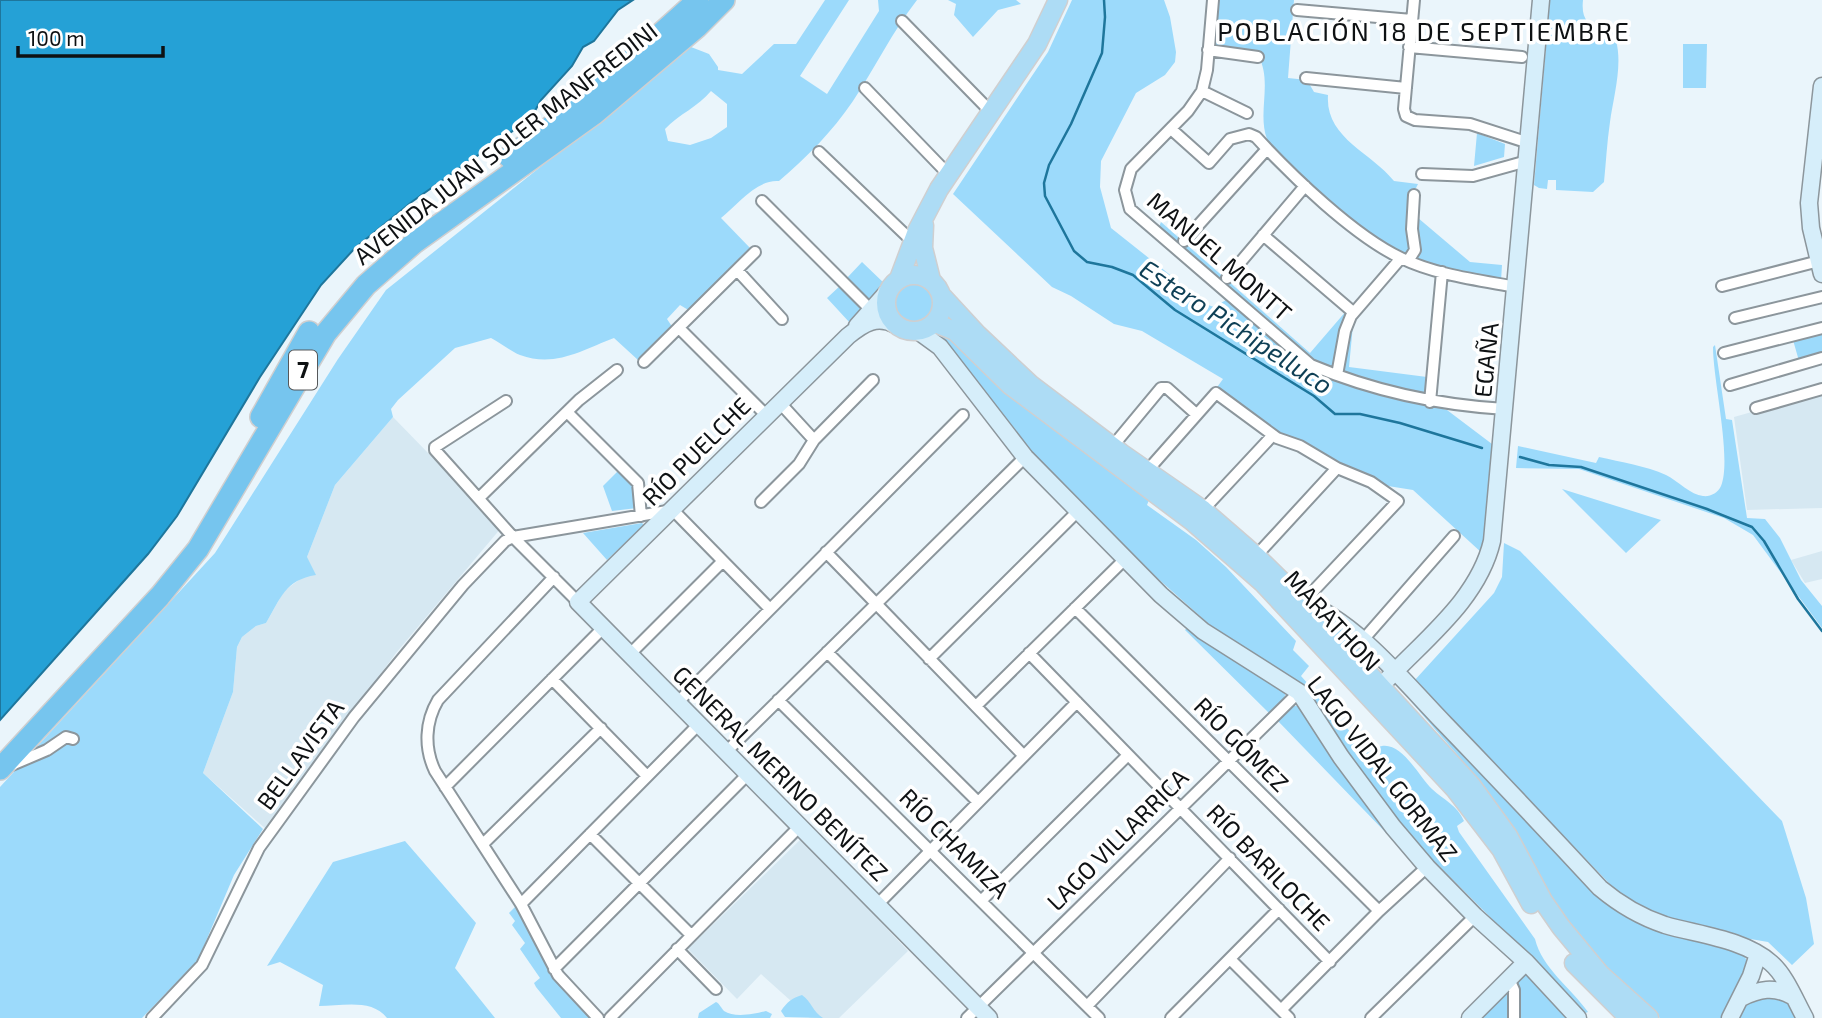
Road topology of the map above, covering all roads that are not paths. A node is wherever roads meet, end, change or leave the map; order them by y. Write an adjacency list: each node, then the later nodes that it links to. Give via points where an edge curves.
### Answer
1 (698, 0): 119 (highway, AVENIDA JUAN SOLER MANFREDINI / 7, via 586,101 419,221 354,278 305,338 218,493 178,553)
2 (724, 0): 117 (highway, AVENIDA JUAN SOLER MANFREDINI / 7, via 594,114 414,243 366,285 320,342 198,549)
3 (1058, 0): 19 (main road, RÍO PUELCHE, via 1042,35)
4 (1213, 0): 11 (street, MANUEL MONTT)
5 (1414, 0): 8 (street)
6 (1541, 0): 22 (street, EGAÑA)
7 (1297, 10): 8 (street)
8 (1412, 20): 10 (street)
9 (902, 21): 19 (street)
10 (1409, 47): 13 (street); 15 (street)
11 (1208, 50): 12 (street); 17 (street, MANUEL MONTT)
12 (1258, 57)
13 (1522, 57)
14 (1306, 78): 15 (street)
15 (1406, 88): 22 (street, via 1404,108 1409,118 1470,124)
16 (865, 89): 26 (street)
17 (1202, 91): 20 (street); 21 (street, MANUEL MONTT)
18 (1821, 96): 37 (street, via 1809,203)
19 (991, 112): 26 (main road, RÍO PUELCHE)
20 (1247, 113)
21 (1171, 129): 23 (street, via 1209,163 1239,134 1256,137); 60 (street, MANUEL MONTT, via 1130,169 1125,190 1130,209 1304,360)
22 (1529, 143): 25 (street, EGAÑA)
23 (1267, 149): 28 (street); 33 (street)
24 (819, 152): 34 (street)
25 (1527, 161): 27 (street, via 1473,176); 44 (street, EGAÑA)
26 (948, 174): 31 (main road, RÍO PUELCHE)
27 (1422, 174)
28 (1306, 186): 32 (street); 36 (street, via 1371,240)
29 (1414, 195): 36 (street, via 1415,250)
30 (762, 201): 47 (street)
31 (927, 212): 34 (main road, RÍO PUELCHE); 41 (main road, RÍO PUELCHE, via 923,240)
32 (1263, 235): 40 (street); 48 (street)
33 (1184, 241)
34 (913, 242): 42 (main road, RÍO PUELCHE)
35 (755, 252): 38 (street)
36 (1404, 260): 39 (street); 48 (street)
37 (1820, 268): 43 (street)
38 (737, 270): 50 (street); 53 (street)
39 (1442, 272): 44 (street); 65 (street)
40 (1227, 278)
41 (931, 280): 42 (main road, via 918,275); 45 (main road)
42 (894, 284): 47 (street, RÍO PUELCHE); 51 (main road, via 887,309)
43 (1723, 286)
44 (1516, 287): 68 (street, EGAÑA)
45 (942, 296): 52 (main road, via 942,311); 75 (main road, MARATHON, via 1031,385)
46 (1822, 298): 49 (street)
47 (870, 309): 55 (street, RÍO PUELCHE)
48 (1353, 312): 60 (street)
49 (1735, 318)
50 (782, 319)
51 (896, 325): 52 (main road, via 906,330); 55 (street, RÍO PUELCHE, via 875,320)
52 (929, 327): 76 (street, LAGO VIDAL GORMAZ); 107 (main road, MARATHON, via 955,331 1026,398 1229,551)
53 (679, 328): 58 (street); 72 (street)
54 (1822, 328): 56 (street)
55 (848, 336): 66 (street, RÍO PUELCHE)
56 (1724, 353)
57 (1822, 358): 62 (street)
58 (644, 362)
59 (617, 370): 69 (street)
60 (1337, 375): 65 (street, MANUEL MONTT)
61 (873, 380): 74 (street)
62 (1730, 384)
63 (1822, 389): 67 (street)
64 (506, 401): 79 (street, GENERAL MERINO BENÍTEZ, via 435,447)
65 (1430, 401): 68 (street, MANUEL MONTT)
66 (781, 404): 72 (street, RÍO PUELCHE); 74 (street)
67 (1756, 408)
68 (1504, 409): 105 (street, EGAÑA, via 1494,528 1486,563 1473,589)
69 (567, 412): 79 (street); 84 (street, via 636,481)
70 (1195, 413): 73 (street, via 1216,393); 75 (street, via 1167,387 1161,387); 78 (street)
71 (962, 415): 88 (street)
72 (768, 417): 81 (street, RÍO PUELCHE)
73 (1273, 435): 77 (street); 82 (street)
74 (814, 440): 80 (street, via 799,464)
75 (1112, 447): 78 (main road, MARATHON)
76 (1024, 457): 83 (street, LAGO VIDAL GORMAZ); 96 (street)
77 (1337, 468): 89 (street); 95 (street, via 1371,482 1398,501)
78 (1147, 471): 82 (main road, MARATHON)
79 (479, 498): 87 (street, GENERAL MERINO BENÍTEZ)
80 (761, 502)
81 (673, 510): 84 (street); 92 (street); 94 (street, RÍO PUELCHE)
82 (1203, 510): 89 (main road, MARATHON)
83 (1078, 511): 90 (street, LAGO VIDAL GORMAZ); 104 (street)
84 (641, 516): 85 (street)
85 (545, 532): 87 (street); 91 (street, via 534,544)
86 (1454, 536): 100 (street)
87 (513, 537): 91 (street, GENERAL MERINO BENÍTEZ); 160 (street, BELLAVISTA, via 463,585 354,717 259,848 202,965)
88 (826, 552): 96 (street); 98 (street)
89 (1256, 556): 95 (main road, MARATHON)
90 (1125, 559): 97 (street); 109 (street, LAGO VIDAL GORMAZ, via 1203,631)
91 (538, 561): 93 (street, GENERAL MERINO BENÍTEZ)
92 (723, 561): 98 (street); 103 (street)
93 (554, 577): 94 (street, GENERAL MERINO BENÍTEZ); 128 (street, via 443,693 431,715 432,763)
94 (578, 602): 99 (street, GENERAL MERINO BENÍTEZ)
95 (1304, 602): 100 (street, MARATHON, via 1330,614); 108 (main road, MARATHON)
96 (876, 604): 101 (street); 104 (street)
97 (1074, 608): 102 (street); 124 (street, RÍO GÓMEZ)
98 (770, 609): 111 (street)
99 (604, 627): 103 (street, GENERAL MERINO BENÍTEZ); 106 (street)
100 (1362, 640): 105 (street, MARATHON)
101 (827, 652): 110 (street); 129 (street)
102 (1029, 653): 112 (street, RÍO BARILOCHE); 113 (street)
103 (630, 654): 111 (street, GENERAL MERINO BENÍTEZ)
104 (929, 659): 113 (street)
105 (1395, 672): 108 (street, EGAÑA); 147 (street, MARATHON, via 1610,896 1653,920)
106 (552, 679): 116 (street); 128 (street)
107 (1357, 684): 108 (main road, via 1365,688); 114 (main road, MARATHON)
108 (1382, 685): 114 (main road); 171 (main road, MARATHON, via 1482,798 1574,944)
109 (1299, 692): 124 (street, LAGO VILLARRICA); 136 (street, LAGO VIDAL GORMAZ, via 1362,787)
110 (778, 700): 121 (street); 134 (street, RÍO CHAMIZA)
111 (678, 702): 115 (street, GENERAL MERINO BENÍTEZ)
112 (1077, 702): 122 (street, RÍO BARILOCHE); 123 (street)
113 (976, 706): 123 (street)
114 (1384, 712): 170 (main road, MARATHON, via 1482,822 1567,955)
115 (699, 724): 121 (street, GENERAL MERINO BENÍTEZ); 127 (street)
116 (601, 728): 127 (street); 133 (street)
117 (33, 732): 120 (street, via 33,747); 125 (highway, AVENIDA JUAN SOLER MANFREDINI / 7)
118 (73, 739): 120 (street, via 63,738)
119 (0, 747)
120 (47, 750): 125 (street)
121 (726, 752): 126 (street, GENERAL MERINO BENÍTEZ)
122 (1128, 755): 130 (street, RÍO BARILOCHE); 138 (street)
123 (1024, 756): 129 (street)
124 (1227, 761): 130 (street, LAGO VILLARRICA); 142 (street, RÍO GÓMEZ)
125 (0, 769)
126 (748, 774): 131 (street, GENERAL MERINO BENÍTEZ); 137 (street)
127 (647, 776): 132 (street)
128 (445, 787): 133 (street)
129 (978, 803): 134 (street)
130 (1180, 808): 135 (street, RÍO BARILOCHE); 146 (street, LAGO VILLARRICA)
131 (800, 826): 140 (street, GENERAL MERINO BENÍTEZ); 144 (street)
132 (590, 834): 137 (street); 139 (street)
133 (483, 844): 139 (street)
134 (931, 850): 138 (street, RÍO CHAMIZA); 140 (street)
135 (1230, 858): 141 (street, RÍO BARILOCHE); 156 (street)
136 (1427, 867): 142 (street); 143 (street, LAGO VIDAL GORMAZ)
137 (641, 883): 144 (street); 151 (street)
138 (981, 901): 146 (street, RÍO CHAMIZA)
139 (521, 904): 151 (street)
140 (877, 905): 158 (street, GENERAL MERINO BENÍTEZ)
141 (1279, 909): 148 (street); 149 (street, RÍO BARILOCHE)
142 (1379, 911): 149 (street)
143 (1475, 916): 150 (street, LAGO VIDAL GORMAZ); 166 (street)
144 (691, 935): 145 (street)
145 (677, 949): 153 (street); 162 (street)
146 (1034, 952): 156 (street, RÍO CHAMIZA); 158 (street, LAGO VILLARRICA)
147 (1758, 954): 154 (street, MARATHON, via 1770,961); 155 (street)
148 (1230, 959): 157 (street); 159 (street)
149 (1330, 962): 159 (street)
150 (1526, 962): 152 (street); 169 (street, LAGO VIDAL GORMAZ)
151 (554, 969): 161 (street)
152 (1509, 979): 167 (street); 168 (street, via 1514,990)
153 (716, 989)
154 (1792, 996): 155 (street, via 1765,989); 173 (street, MARATHON)
155 (1741, 998): 172 (street)
156 (1087, 1006): 163 (street, RÍO CHAMIZA)
157 (1180, 1009): 164 (street); 165 (street)
158 (978, 1014)
159 (1285, 1014)
160 (152, 1018)
161 (598, 1018)
162 (610, 1018)
163 (1100, 1018)
164 (1171, 1018)
165 (1189, 1018)
166 (1371, 1018)
167 (1470, 1018)
168 (1514, 1018)
169 (1578, 1018)
170 (1629, 1018)
171 (1649, 1018)
172 (1730, 1018)
173 (1805, 1018)

